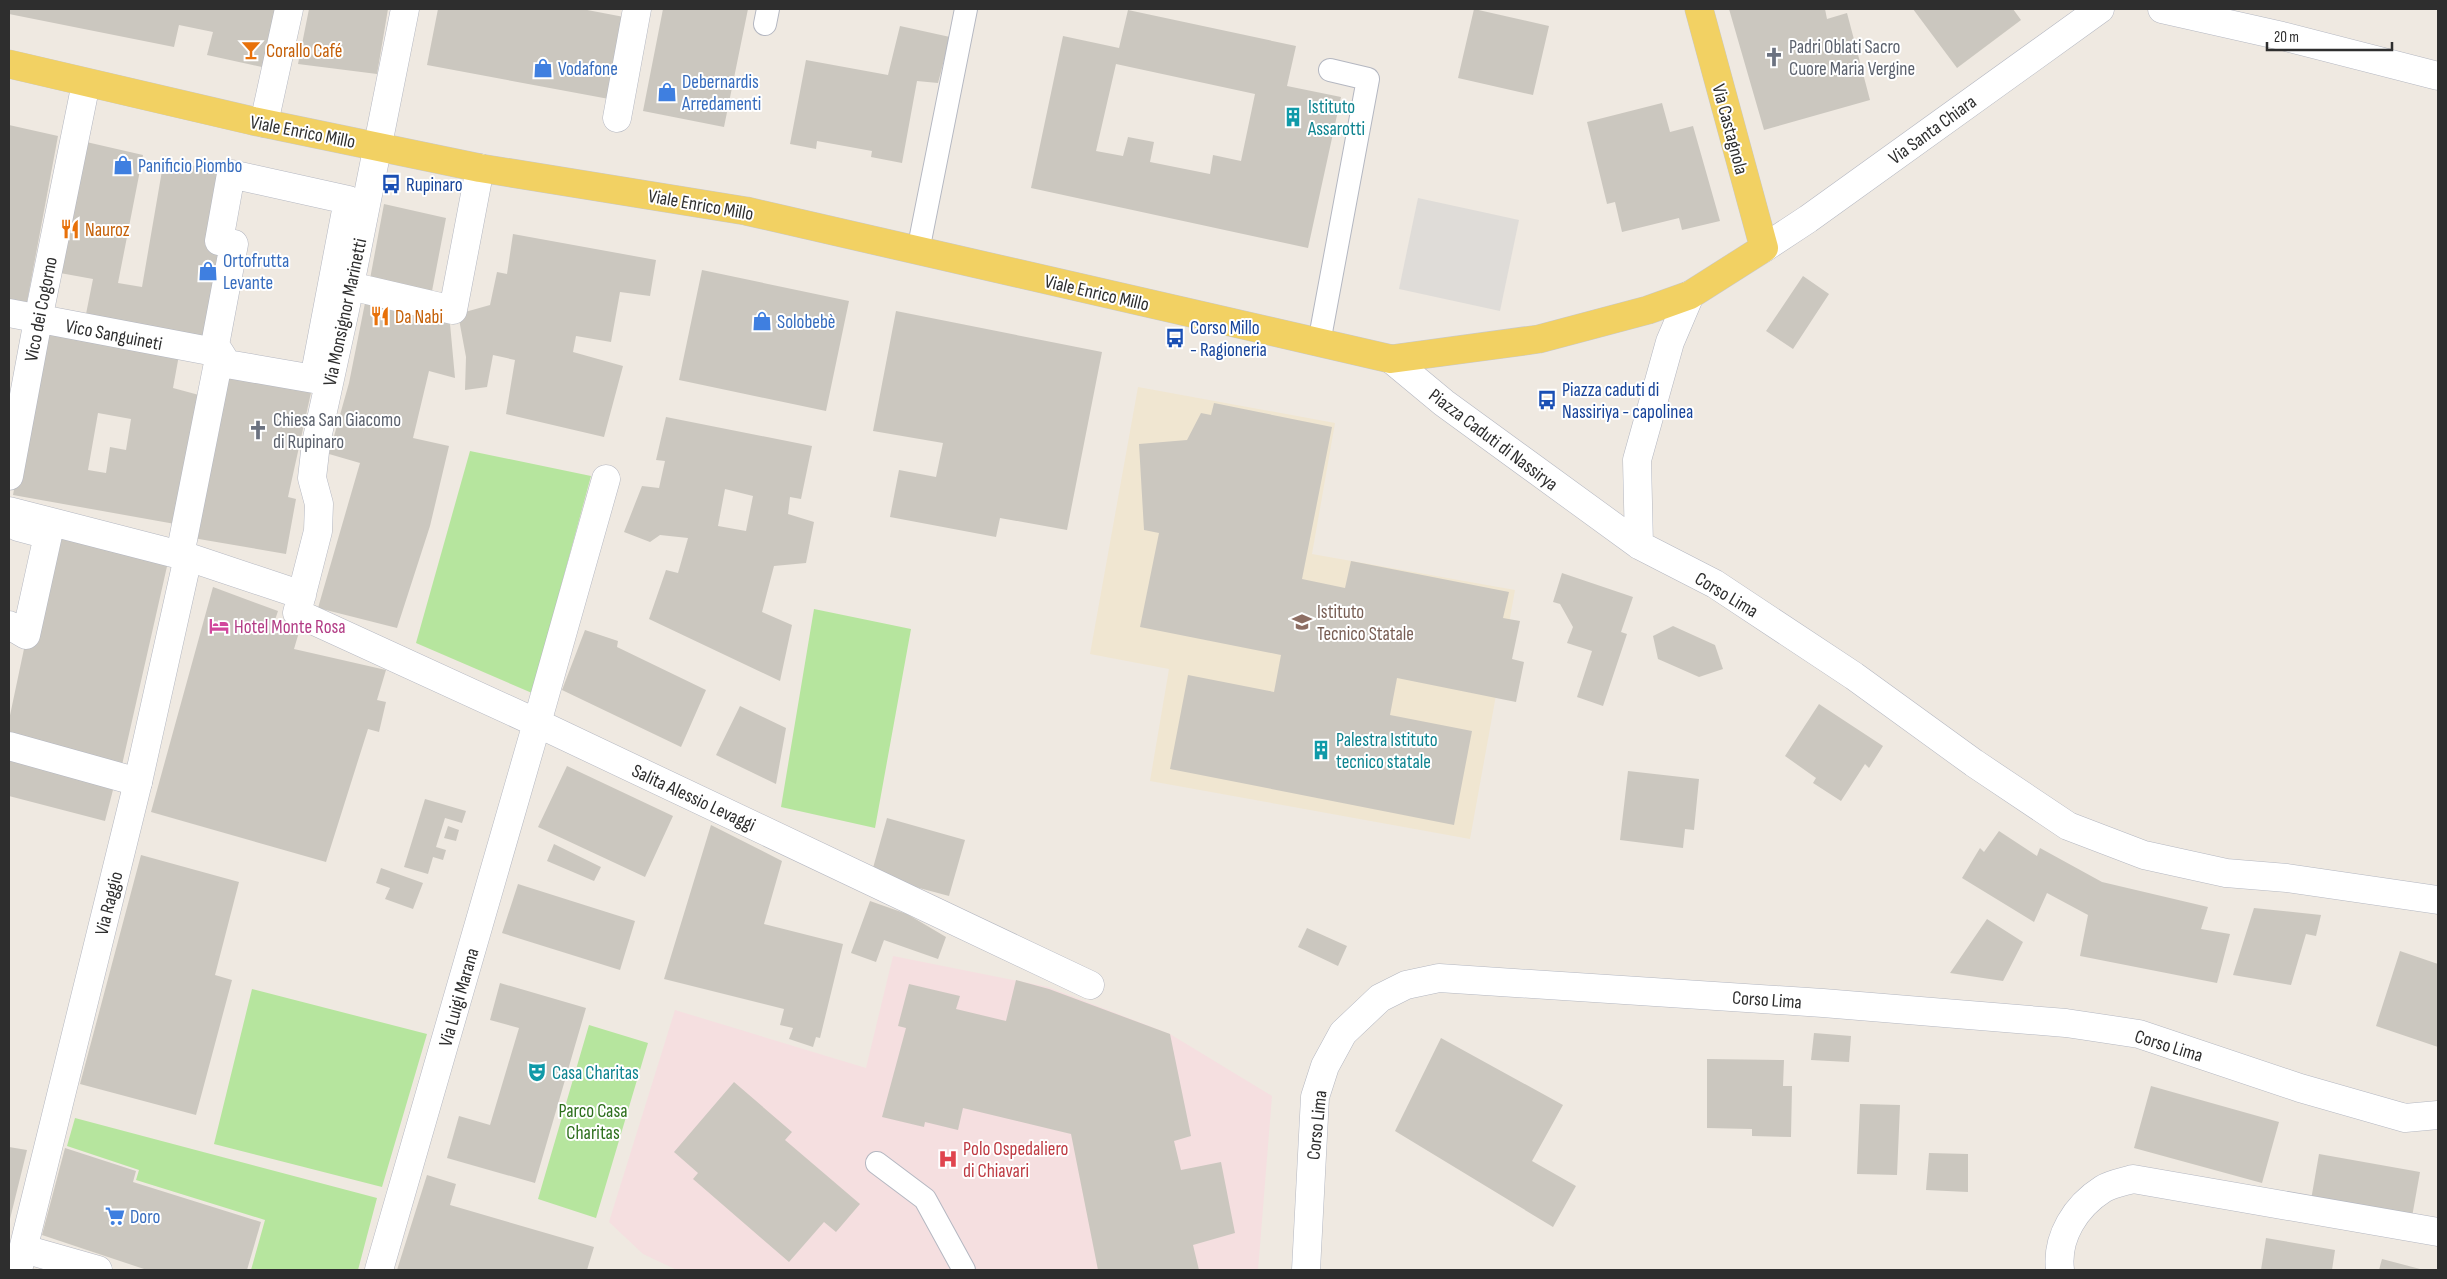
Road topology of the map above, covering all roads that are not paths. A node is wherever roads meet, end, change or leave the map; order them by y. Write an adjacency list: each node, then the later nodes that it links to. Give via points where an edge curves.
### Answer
1 (289, 9): 13 (street)
2 (405, 9): 14 (street, Via Monsignor Marinetti)
3 (637, 9): 12 (street)
4 (966, 9): 17 (lane)
5 (1699, 9): 16 (main road, Via Castagnola)
6 (2100, 9): 16 (street, Via Santa Chiara)
7 (2162, 9): 10 (street)
8 (9, 64): 11 (main road, Viale Enrico Millo)
9 (1330, 70): 22 (lane, via 1368,79)
10 (2438, 76)
11 (86, 83): 13 (main road, Viale Enrico Millo); 21 (street, Vico dei Cogorno)
12 (617, 118)
13 (264, 123): 14 (main road, Viale Enrico Millo)
14 (378, 146): 15 (main road, Viale Enrico Millo); 18 (street, Via Monsignor Marinetti)
15 (480, 168): 17 (main road, Viale Enrico Millo, via 746,211); 18 (street, via 454,310)
16 (1764, 248): 19 (main road)
17 (918, 251): 22 (main road, Viale Enrico Millo)
18 (350, 286): 30 (street, Via Monsignor Marinetti, via 316,443 312,478 319,504 318,531)
19 (1690, 295): 24 (main road, via 1648,310 1539,339); 28 (street, via 1670,342 1637,460)
20 (9, 313): 21 (street, Vico Sanguineti)
21 (38, 320): 23 (street, Vico Sanguineti); 25 (street, Vico dei Cogorno)
22 (1319, 343): 24 (main road, Viale Enrico Millo)
23 (220, 353): 23 (street, via 227,364 314,379 348,200 231,174 219,241 234,244 215,345); 29 (street, Via Raggio)
24 (1391, 359): 28 (street, Piazza Caduti di Nassirya, via 1444,402)
25 (9, 476)
26 (606, 479): 32 (street, Via Luigi Marana)
27 (18, 520): 29 (street); 31 (street, via 48,535 26,635)
28 (1639, 545): 35 (street, Corso Lima, via 1715,584 1854,676 2068,826 2144,855 2226,872)
29 (184, 556): 30 (street); 34 (street, Via Raggio)
30 (299, 604): 32 (street, Salita Alessio Levaggi)
31 (9, 625)
32 (538, 724): 36 (street, Salita Alessio Levaggi); 42 (street, Via Luigi Marana)
33 (9, 746): 34 (street)
34 (138, 782): 40 (street, Via Raggio)
35 (2438, 900)
36 (1090, 985)
37 (2438, 1115): 44 (street, Corso Lima, via 2405,1118 2300,1088 2139,1034 2066,1023 1823,1003 1439,978 1406,985 1380,998 1343,1033 1325,1066 1315,1097)
38 (877, 1163): 43 (lane, via 924,1199)
39 (2438, 1232): 45 (street, via 2133,1178 2105,1188 2082,1206 2066,1231 2059,1260)
40 (17, 1255): 41 (street)
41 (98, 1270)
42 (378, 1270)
43 (964, 1270)
44 (1306, 1270)
45 (2060, 1270)

